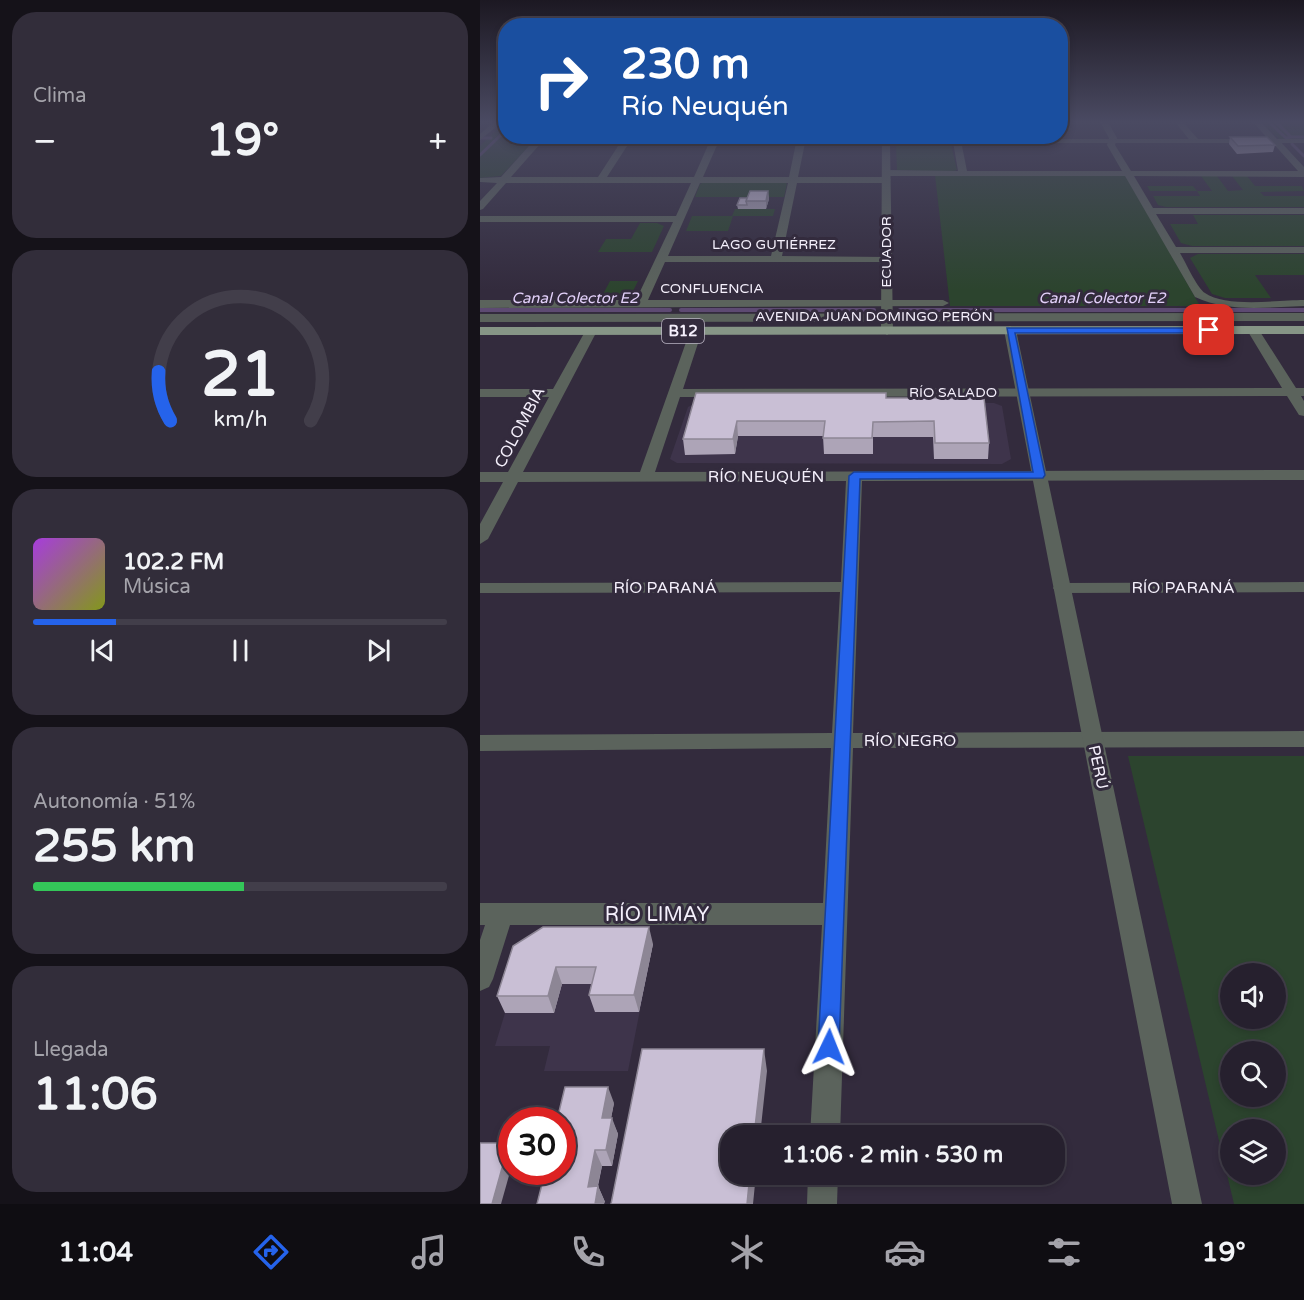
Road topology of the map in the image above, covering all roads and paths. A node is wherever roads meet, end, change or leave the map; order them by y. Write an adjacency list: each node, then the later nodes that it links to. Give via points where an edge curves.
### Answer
1 (835, 178): 8 (street)
2 (886, 178): 18 (street, ECUADOR)
3 (1130, 178): 10 (street)
4 (481, 180): 5 (street)
5 (504, 180): 6 (street); 9 (street)
6 (601, 180): 7 (street)
7 (697, 180): 8 (street); 13 (street)
8 (793, 180): 17 (street)
9 (480, 207)
10 (1150, 211): 11 (street); 14 (street)
11 (1304, 211)
12 (480, 219): 13 (street)
13 (680, 219): 16 (street)
14 (1172, 250): 15 (street); 23 (street, via 1196,292 1210,300)
15 (1304, 250)
16 (661, 260): 17 (street, LAGO GUTIÉRREZ); 19 (street)
17 (776, 260): 18 (street, LAGO GUTIÉRREZ)
18 (886, 260): 21 (street, ECUADOR)
19 (641, 303): 20 (street, CONFLUENCIA); 24 (street, CONFLUENCIA)
20 (678, 303): 21 (street, CONFLUENCIA); 27 (street)
21 (886, 303): 22 (street, CONFLUENCIA); 28 (street, ECUADOR)
22 (943, 303)
23 (1304, 303)
24 (480, 304)
25 (1304, 317): 28 (street)
26 (480, 318): 27 (street)
27 (672, 318): 28 (street)
28 (887, 324): 29 (main road, AVENIDA JUAN DOMINGO PERÓN / B12); 34 (main road, AVENIDA JUAN DOMINGO PERÓN / B12)
29 (1010, 330): 30 (main road, AVENIDA JUAN DOMINGO PERÓN / B12); 35 (street, PERÚ)
30 (1253, 330): 31 (main road, AVENIDA JUAN DOMINGO PERÓN / B12); 36 (street)
31 (1304, 330)
32 (480, 331): 33 (main road, AVENIDA JUAN DOMINGO PERÓN / B12)
33 (591, 331): 34 (main road, AVENIDA JUAN DOMINGO PERÓN / B12); 38 (street, COLOMBIA)
34 (696, 331): 39 (street)
35 (1023, 392): 36 (street, RÍO SALADO); 39 (street, RÍO SALADO); 41 (street, PERÚ)
36 (1298, 392): 40 (street)
37 (480, 393): 38 (street)
38 (557, 393): 46 (street, COLOMBIA)
39 (675, 393): 43 (street)
40 (1304, 412)
41 (1039, 475): 42 (street, RÍO NEUQUÉN); 44 (street, RÍO NEUQUÉN); 51 (street, PERÚ)
42 (1304, 475)
43 (646, 476): 44 (street, RÍO NEUQUÉN); 46 (street, RÍO NEUQUÉN)
44 (854, 476): 48 (street)
45 (480, 477): 46 (street, RÍO NEUQUÉN)
46 (513, 477): 47 (street, COLOMBIA)
47 (480, 539)
48 (850, 587): 50 (street, RÍO PARANÁ); 54 (street)
49 (1304, 587): 51 (street, RÍO PARANÁ)
50 (480, 588)
51 (1062, 588): 52 (street, PERÚ)
52 (1093, 738): 53 (street, RÍO NEGRO); 54 (street, RÍO NEGRO); 62 (street, PERÚ)
53 (1304, 740)
54 (843, 741): 55 (street, RÍO NEGRO); 57 (street)
55 (480, 743)
56 (491, 914): 57 (street, RÍO LIMAY); 58 (street)
57 (835, 914): 59 (street)
58 (480, 979)
59 (825, 1125)
60 (823, 1185): 61 (street)
61 (822, 1204)
62 (1187, 1204)

